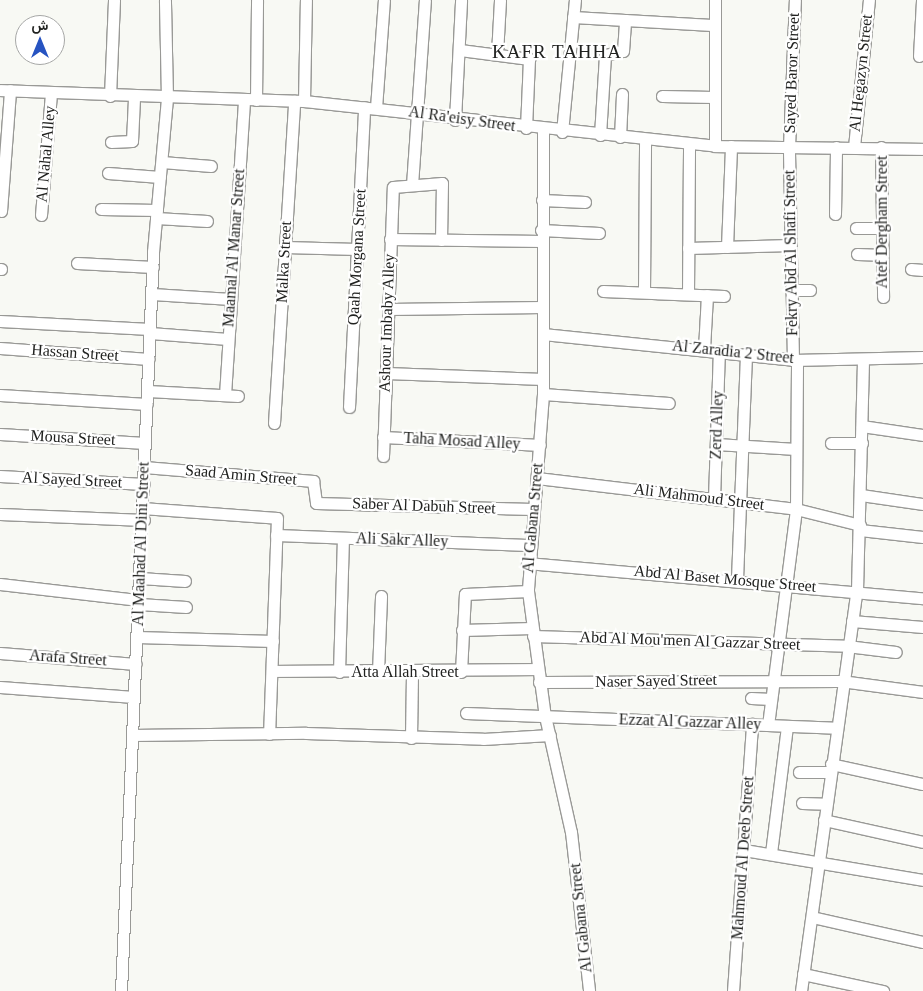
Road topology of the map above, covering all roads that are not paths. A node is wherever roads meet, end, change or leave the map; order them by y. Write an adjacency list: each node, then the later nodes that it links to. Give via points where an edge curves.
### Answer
1 (114, 0): 23 (street)
2 (165, 0): 27 (street, Al Maahad Al Dini Street)
3 (257, 0): 29 (street)
4 (306, 0): 30 (street, Malka Street)
5 (384, 0): 32 (street)
6 (425, 0): 33 (street)
7 (462, 0): 17 (street)
8 (500, 0): 18 (street)
9 (575, 0): 14 (street)
10 (715, 0): 16 (street)
11 (795, 0): 45 (street, Sayed Baror Street)
12 (869, 0): 47 (street, Al Hegazyn Street)
13 (922, 0): 19 (street)
14 (573, 17): 15 (street); 37 (street)
15 (625, 20): 16 (street); 38 (street, via 623,51 605,55)
16 (712, 25): 25 (street)
17 (460, 50): 18 (street); 34 (street)
18 (497, 54): 35 (street, via 530,60)
19 (917, 56)
20 (5, 90): 21 (street, Al Ra'eisy Street); 58 (street)
21 (51, 93): 23 (street, Al Ra'eisy Street); 59 (street, Al Nahal Alley)
22 (622, 94): 39 (street)
23 (110, 96): 26 (street, Al Ra'eisy Street)
24 (662, 96): 25 (street)
25 (713, 97): 43 (street)
26 (134, 98): 27 (street, Al Ra'eisy Street); 41 (street, via 132,141)
27 (167, 98): 28 (street, Al Ra'eisy Street); 50 (street, Al Maahad Al Dini Street)
28 (244, 100): 29 (street, Al Ra'eisy Street); 89 (street, Maamal Al Manar Street)
29 (256, 100): 30 (street, Al Ra'eisy Street)
30 (299, 101): 31 (street, Al Ra'eisy Street); 70 (street, Malka Street)
31 (364, 107): 32 (street, Al Ra'eisy Street); 73 (street, Qaah Morgana Street)
32 (376, 108): 33 (street, Al Ra'eisy Street)
33 (416, 113): 34 (street, Al Ra'eisy Street); 54 (street)
34 (455, 120): 35 (street, Al Ra'eisy Street)
35 (526, 128): 36 (street, Al Ra'eisy Street)
36 (543, 130): 37 (street, Al Ra'eisy Street); 55 (street, Al Gabana Street)
37 (562, 132): 38 (street, Al Ra'eisy Street)
38 (600, 135): 39 (street, Al Ra'eisy Street)
39 (620, 137): 40 (street, Al Ra'eisy Street)
40 (644, 139): 42 (street, Al Ra'eisy Street); 83 (street)
41 (111, 142)
42 (689, 144): 43 (street, Al Ra'eisy Street); 72 (street)
43 (715, 146): 44 (street, Al Ra'eisy Street)
44 (731, 146): 45 (street, Al Ra'eisy Street); 71 (street)
45 (789, 147): 46 (street, Al Ra'eisy Street); 69 (street, Fekry Abd Al Shafi Street)
46 (836, 147): 47 (street, Al Ra'eisy Street); 61 (street)
47 (854, 147): 48 (street, Al Ra'eisy Street)
48 (882, 147): 49 (street, Al Ra'eisy Street); 64 (street, Atef Dergham Street)
49 (923, 149)
50 (162, 162): 51 (street); 53 (street, Al Maahad Al Dini Street)
51 (211, 166)
52 (108, 174): 53 (street)
53 (160, 177): 60 (street, Al Maahad Al Dini Street)
54 (412, 185): 67 (street, Ashour Imbaby Alley, via 392,189); 68 (street, via 442,183)
55 (542, 200): 56 (street); 66 (street, Al Gabana Street)
56 (585, 202)
57 (101, 209): 60 (street)
58 (1, 211)
59 (41, 214)
60 (157, 214): 62 (street); 77 (street, Al Maahad Al Dini Street)
61 (835, 214)
62 (207, 221)
63 (856, 228): 64 (street)
64 (882, 228): 75 (street, Atef Dergham Street)
65 (599, 233): 66 (street)
66 (541, 235): 68 (street); 90 (street, Al Gabana Street)
67 (390, 239): 68 (street); 91 (street, Ashour Imbaby Alley)
68 (441, 240)
69 (790, 246): 71 (street); 80 (street, Fekry Abd Al Shafi Street)
70 (285, 247): 73 (street); 114 (street, Malka Street)
71 (727, 247): 72 (street)
72 (688, 248): 85 (street)
73 (358, 249): 113 (street, Qaah Morgana Street)
74 (857, 254): 75 (street)
75 (882, 255): 88 (street, Atef Dergham Street)
76 (77, 263): 77 (street)
77 (153, 267): 84 (street, Al Maahad Al Dini Street)
78 (911, 269): 79 (street)
79 (923, 270)
80 (792, 290): 81 (street); 102 (street, Fekry Abd Al Shafi Street)
81 (810, 290)
82 (603, 291): 83 (street)
83 (644, 292): 85 (street)
84 (152, 294): 89 (street); 93 (street, Al Maahad Al Dini Street)
85 (688, 294): 86 (street)
86 (707, 295): 87 (street); 97 (street)
87 (724, 296)
88 (883, 297)
89 (231, 299): 95 (street, Maamal Al Manar Street)
90 (542, 307): 91 (street); 94 (street, Al Gabana Street)
91 (388, 308): 104 (street, Ashour Imbaby Alley)
92 (0, 320): 93 (street)
93 (150, 331): 95 (street); 101 (street, Al Maahad Al Dini Street)
94 (543, 334): 97 (street, Al Zaradia 2 Street); 105 (street, Al Gabana Street)
95 (228, 339): 109 (street, Maamal Al Manar Street)
96 (0, 348): 101 (street, Hassan Street)
97 (704, 349): 98 (street, Al Zaradia 2 Street)
98 (719, 351): 99 (street, Al Zaradia 2 Street); 123 (street, Zerd Alley)
99 (746, 354): 102 (street, Al Zaradia 2 Street); 124 (street)
100 (923, 357): 103 (street, Al Zaradia 2 Street)
101 (149, 359): 106 (street, Al Maahad Al Dini Street)
102 (795, 360): 103 (street, Al Zaradia 2 Street); 125 (street, Fekry Abd Al Shafi Street)
103 (863, 361): 115 (street)
104 (386, 374): 105 (street); 118 (street, Ashour Imbaby Alley)
105 (543, 379): 107 (street, Al Gabana Street)
106 (148, 391): 109 (street); 112 (street, Al Maahad Al Dini Street)
107 (543, 394): 111 (street); 122 (street, Al Gabana Street)
108 (0, 395): 112 (street)
109 (225, 395): 110 (street)
110 (238, 396)
111 (669, 403)
112 (147, 404): 119 (street, Al Maahad Al Dini Street)
113 (349, 407)
114 (274, 423)
115 (862, 426): 117 (street); 121 (street)
116 (0, 434): 119 (street, Mousa Street)
117 (923, 435)
118 (384, 437): 122 (street, Taha Mosad Alley); 126 (street, Ashour Imbaby Alley)
119 (145, 443): 127 (street, Al Maahad Al Dini Street)
120 (831, 443): 121 (street)
121 (862, 443): 131 (street)
122 (540, 444): 129 (street, Al Gabana Street)
123 (716, 444): 124 (street); 132 (street, Zerd Alley)
124 (745, 446): 125 (street); 133 (street)
125 (796, 449): 137 (street, Fekry Abd Al Shafi Street)
126 (383, 456)
127 (144, 467): 130 (street, Al Maahad Al Dini Street); 134 (street, Saad Amin Street, via 313,480)
128 (0, 476): 130 (street, Al Sayed Street)
129 (537, 478): 132 (street, Ali Mahmoud Street); 136 (street, Al Gabana Street)
130 (144, 484): 139 (street, Al Maahad Al Dini Street)
131 (861, 496): 135 (street); 140 (street)
132 (714, 499): 133 (street, Ali Mahmoud Street)
133 (743, 502): 137 (street, Ali Mahmoud Street); 147 (street)
134 (316, 503): 136 (street, Saber Al Dabuh Street)
135 (923, 504)
136 (533, 509): 144 (street, Al Gabana Street)
137 (796, 509): 140 (street, Ali Mahmoud Street); 149 (street, Fekry Abd Al Shafi Street)
138 (0, 514): 139 (street)
139 (143, 514): 141 (street, via 277,519); 146 (street, Al Maahad Al Dini Street)
140 (860, 528): 142 (street, Ali Mahmoud Street); 151 (street)
141 (276, 535): 143 (street, Ali Sakr Alley); 162 (street)
142 (923, 537)
143 (343, 538): 144 (street, Ali Sakr Alley); 170 (street)
144 (528, 546): 145 (street, Al Gabana Street)
145 (527, 563): 147 (street, Abd Al Baset Mosque Street); 152 (street, Al Gabana Street)
146 (140, 578): 148 (street); 155 (street, Al Maahad Al Dini Street)
147 (737, 579): 149 (street, Abd Al Baset Mosque Street)
148 (185, 581)
149 (787, 583): 151 (street, Abd Al Baset Mosque Street); 163 (street, Fekry Abd Al Shafi Street)
150 (0, 584): 155 (street)
151 (857, 590): 154 (street, Abd Al Baset Mosque Street); 157 (street)
152 (528, 591): 159 (street, via 471,591 464,599); 160 (street, Al Gabana Street)
153 (381, 596): 171 (street)
154 (923, 598)
155 (139, 602): 156 (street); 161 (street, Al Maahad Al Dini Street)
156 (186, 607)
157 (852, 621): 158 (street); 164 (street)
158 (923, 627)
159 (462, 630): 160 (street, Abd Al Mou'men Al Gazzar Street); 173 (street)
160 (533, 632): 163 (street, Abd Al Mou'men Al Gazzar Street); 168 (street, Al Gabana Street)
161 (137, 637): 162 (street); 167 (street, Al Maahad Al Dini Street)
162 (273, 641): 169 (street)
163 (778, 644): 164 (street, Abd Al Mou'men Al Gazzar Street); 174 (street, Fekry Abd Al Shafi Street)
164 (848, 646): 165 (street, Abd Al Mou'men Al Gazzar Street); 175 (street)
165 (896, 652)
166 (0, 653): 167 (street, Arafa Street)
167 (136, 664): 179 (street, Al Maahad Al Dini Street)
168 (537, 669): 173 (street, Atta Allah Street); 176 (street, Al Gabana Street)
169 (273, 671): 170 (street, Atta Allah Street); 188 (street)
170 (339, 672): 171 (street, Atta Allah Street)
171 (378, 672): 172 (street, Atta Allah Street)
172 (412, 672): 173 (street, Atta Allah Street); 191 (street)
173 (461, 672)
174 (773, 680): 175 (street, Naser Sayed Street); 176 (street, Naser Sayed Street); 181 (street, Fekry Abd Al Shafi Street)
175 (841, 681): 178 (street, Naser Sayed Street); 187 (street)
176 (539, 682): 183 (street, Al Gabana Street)
177 (0, 687): 179 (street)
178 (923, 692)
179 (134, 697): 189 (street, Al Maahad Al Dini Street)
180 (751, 698): 181 (street)
181 (771, 699): 185 (street, Fekry Abd Al Shafi Street)
182 (466, 713): 183 (street, Ezzat Al Gazzar Alley)
183 (545, 716): 184 (street, Ezzat Al Gazzar Alley); 190 (street, Al Gabana Street)
184 (752, 724): 185 (street, Ezzat Al Gazzar Alley); 199 (street, Mahmoud Al Deeb Street)
185 (768, 725): 186 (street, Ezzat Al Gazzar Alley)
186 (787, 726): 187 (street, Ezzat Al Gazzar Alley); 200 (street)
187 (836, 728): 192 (street)
188 (268, 734): 189 (street); 191 (street)
189 (132, 735): 206 (street, Al Maahad Al Dini Street)
190 (550, 735): 191 (street); 207 (street, Al Gabana Street, via 571,832)
191 (411, 738)
192 (830, 768): 193 (street); 194 (street); 196 (street)
193 (799, 772)
194 (923, 784)
195 (802, 803): 196 (street)
196 (826, 804): 197 (street)
197 (824, 820): 198 (street); 201 (street)
198 (923, 842)
199 (744, 850): 200 (street); 208 (street, Mahmoud Al Deeb Street)
200 (771, 852): 201 (street)
201 (820, 860): 202 (street); 203 (street)
202 (923, 880)
203 (812, 917): 204 (street); 205 (street)
204 (923, 942)
205 (804, 974): 209 (street); 210 (street)
206 (121, 991)
207 (589, 991)
208 (733, 991)
209 (801, 991)
210 (883, 991)

